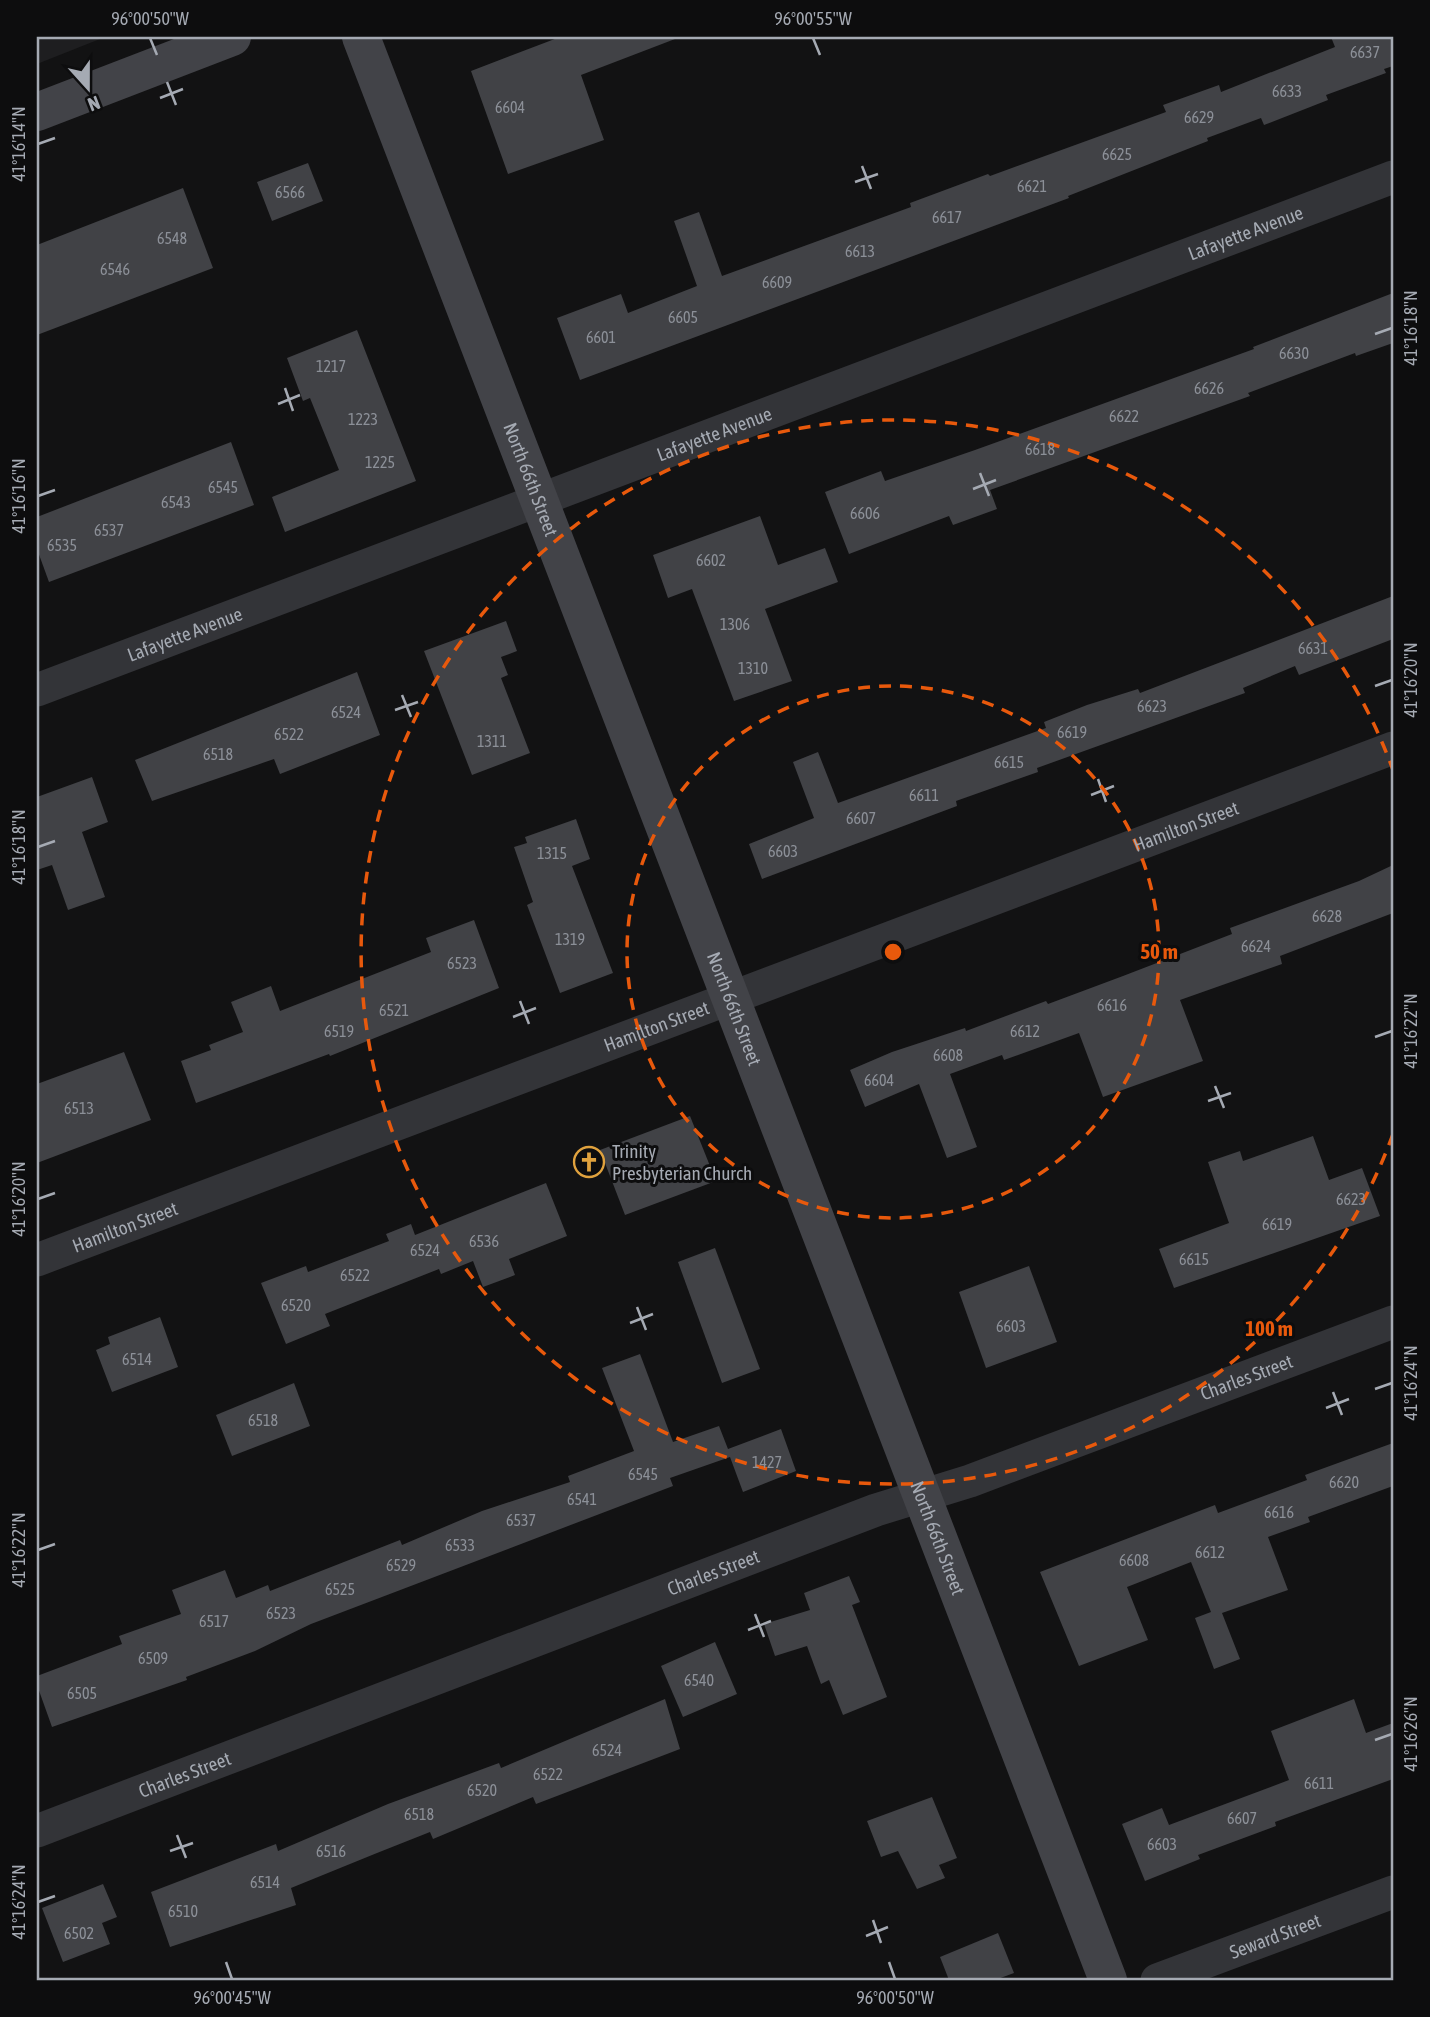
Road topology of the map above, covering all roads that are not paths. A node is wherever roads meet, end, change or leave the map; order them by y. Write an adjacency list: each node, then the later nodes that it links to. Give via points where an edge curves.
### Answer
1 (232, 37): 3 (street)
2 (361, 37): 5 (street, North 66th Street)
3 (37, 112)
4 (1393, 177): 5 (street, Lafayette Avenue)
5 (540, 500): 6 (street, Lafayette Avenue); 8 (street, North 66th Street)
6 (37, 690)
7 (1393, 748): 8 (street, Hamilton Street)
8 (731, 998): 9 (street, Hamilton Street); 11 (street, North 66th Street)
9 (37, 1260)
10 (1393, 1322): 11 (street, Charles Street)
11 (921, 1496): 12 (street, Charles Street); 14 (street, North 66th Street)
12 (37, 1831)
13 (1393, 1892): 15 (street, Seward Street)
14 (1108, 1980)
15 (1157, 1980)

